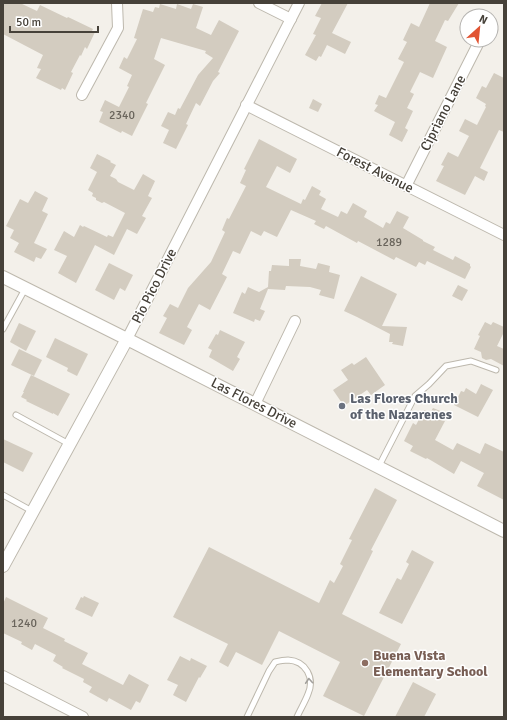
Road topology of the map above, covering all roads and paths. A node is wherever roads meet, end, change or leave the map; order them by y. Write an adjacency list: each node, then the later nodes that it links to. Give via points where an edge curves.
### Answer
1 (117, 3): 6 (street, via 118,28)
2 (259, 3): 4 (street)
3 (298, 3): 4 (street, Pio Pico Drive)
4 (291, 18): 7 (street, Pio Pico Drive)
5 (476, 48): 8 (street, Cipriano Lane)
6 (82, 95)
7 (246, 105): 8 (street, Forest Avenue); 14 (street, Pio Pico Drive)
8 (406, 186): 9 (street, Forest Avenue)
9 (504, 235)
10 (3, 277): 11 (street, Las Flores Drive)
11 (26, 288): 13 (lane); 14 (street, Las Flores Drive)
12 (295, 321): 16 (street)
13 (3, 329)
14 (127, 339): 16 (street, Las Flores Drive); 18 (street, Pio Pico Drive)
15 (496, 370): 19 (lane, via 470,361 446,366 415,396)
16 (255, 404): 19 (street, Las Flores Drive)
17 (16, 415): 18 (lane)
18 (70, 444): 21 (street, Pio Pico Drive)
19 (378, 467): 22 (street, Las Flores Drive)
20 (3, 495): 21 (lane)
21 (33, 512): 23 (street, Pio Pico Drive)
22 (504, 531)
23 (3, 566)
24 (3, 676): 25 (street)
25 (83, 717)
26 (247, 717): 27 (lane, one-way to 26, via 309,693 311,679 306,669 298,662 286,660 275,662)
27 (297, 717)

